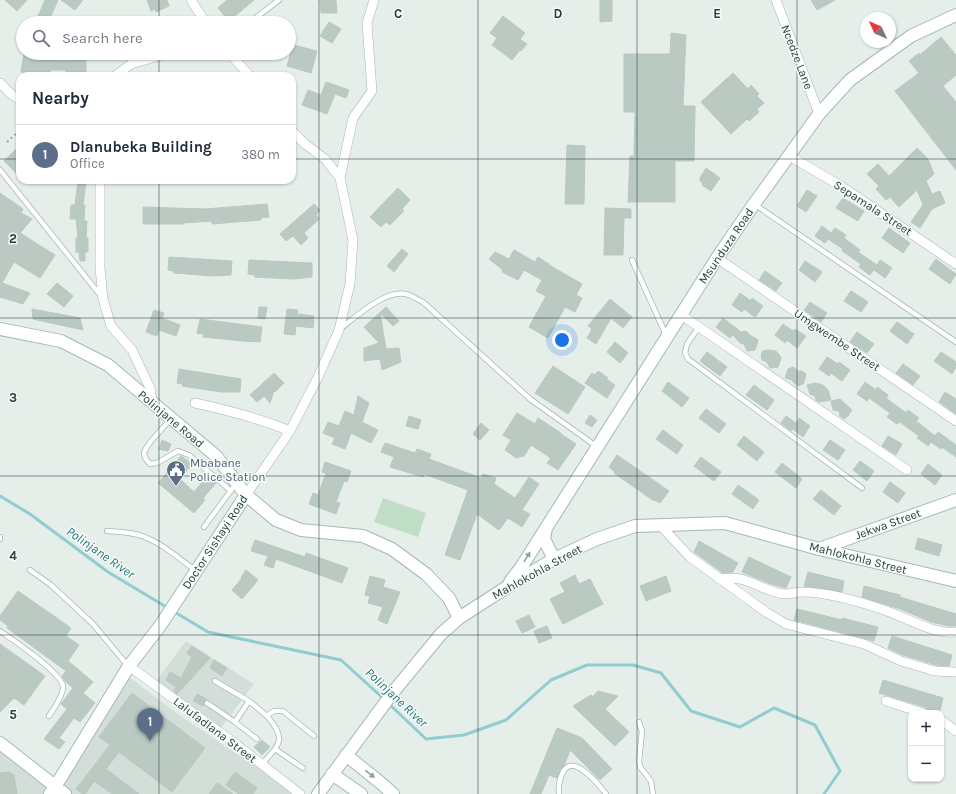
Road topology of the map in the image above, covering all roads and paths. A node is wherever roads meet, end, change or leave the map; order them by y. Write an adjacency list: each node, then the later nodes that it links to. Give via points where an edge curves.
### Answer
1 (191, 0): 6 (street)
2 (278, 0): 7 (lane)
3 (374, 0): 20 (street, via 367,23 372,91 353,118)
4 (776, 0): 14 (street, Ncedze Lane)
5 (956, 15): 14 (street, Msunduza Road, via 911,36 850,80)
6 (201, 16)
7 (258, 16)
8 (145, 60): 10 (street, via 131,64)
9 (235, 60): 11 (street)
10 (120, 72)
11 (246, 72)
12 (0, 83): 13 (street)
13 (16, 97)
14 (819, 114): 18 (street, Msunduza Road)
15 (16, 134): 17 (path)
16 (296, 135): 20 (street, Doctor Sishayi Road, via 325,159)
17 (7, 142)
18 (788, 155): 22 (street, Msunduza Road); 25 (street, Sepamala Street, via 841,186)
19 (0, 170): 26 (lane)
20 (340, 178): 30 (street, Doctor Sishayi Road, via 353,240 350,284)
21 (100, 184): 26 (street, via 100,268)
22 (754, 204): 23 (street, Msunduza Road); 32 (lane)
23 (717, 258): 27 (street, Msunduza Road); 36 (street, Umgwembe Street)
24 (632, 260): 31 (lane)
25 (956, 264)
26 (103, 299): 33 (street, via 110,326 132,350 150,388)
27 (680, 314): 28 (street); 31 (street, Msunduza Road)
28 (699, 327): 39 (street); 41 (lane, via 687,344 685,353 688,359)
29 (0, 329): 33 (street, Polinjane Road, via 61,342 108,365)
30 (339, 330): 37 (street, Doctor Sishayi Road); 38 (lane, via 392,294 406,294 423,302 530,399)
31 (666, 337): 38 (street, Msunduza Road)
32 (956, 342)
33 (152, 402): 35 (street, Polinjane Road)
34 (195, 403): 37 (street, via 267,421)
35 (171, 419): 40 (street, Polinjane Road, via 216,456); 40 (lane, via 148,446 144,453 145,459 150,464 157,463 178,451 189,455)
36 (956, 422)
37 (290, 431): 42 (street, Doctor Sishayi Road)
38 (596, 446): 45 (street, Msunduza Road)
39 (907, 470)
40 (234, 487): 42 (street, Polinjane Road); 46 (lane)
41 (862, 488)
42 (246, 496): 51 (street, Doctor Sishayi Road); 55 (street, Polinjane Road, via 276,520 301,530 363,536 392,549 426,574 449,598)
43 (956, 500): 48 (street, Jekwa Street)
44 (660, 525): 48 (street, Mahlokohla Street, via 725,524); 49 (street, Mahlokohla Street, via 635,526 597,539); 52 (street, via 690,557)
45 (546, 526): 49 (street, via 544,539); 54 (street, Msunduza Road, one-way to 45)
46 (204, 527)
47 (107, 531): 51 (lane, via 142,536 162,546)
48 (819, 549): 53 (street, Mahlokohla Street)
49 (554, 559): 54 (street, Mahlokohla Street)
50 (30, 570): 58 (lane, via 51,585 93,624)
51 (197, 571): 58 (street, Doctor Sishayi Road)
52 (719, 579): 57 (street, via 740,579 786,594 812,592 850,600 884,610 922,626 950,633); 59 (street, via 786,624 864,644 901,661 934,671)
53 (956, 581)
54 (507, 587): 55 (street, Mahlokohla Street)
55 (459, 618): 75 (street, Mahlokohla Street, via 441,634 394,691)
56 (0, 630): 65 (lane, via 62,681 63,688)
57 (956, 632)
58 (129, 666): 76 (street, Lalufadlana Street); 79 (street, Doctor Sishayi Road)
59 (956, 672)
60 (215, 681): 61 (lane)
61 (249, 701): 66 (lane); 67 (lane)
62 (886, 701): 64 (street)
63 (207, 703): 67 (lane)
64 (914, 710)
65 (49, 716)
66 (267, 716): 71 (lane, via 277,710 283,711); 74 (lane, via 278,731 279,738)
67 (235, 722): 72 (lane)
68 (639, 722): 86 (lane, via 642,731 640,767 651,781)
69 (944, 722): 70 (street)
70 (956, 731)
71 (314, 736)
72 (257, 739)
73 (0, 743): 79 (street, via 21,758)
74 (275, 749): 76 (lane); 77 (lane)
75 (346, 756): 78 (street, Mahlokohla Street); 83 (street, one-way to 83)
76 (262, 764): 80 (street, Lalufadlana Street)
77 (303, 768)
78 (332, 774): 81 (street, Mahlokohla Street); 82 (street)
79 (57, 792)
80 (300, 794)
81 (318, 794)
82 (361, 794)
83 (393, 794)
84 (559, 794): 85 (lane, via 558,788 565,768 575,765)
85 (606, 794)
86 (653, 794)

